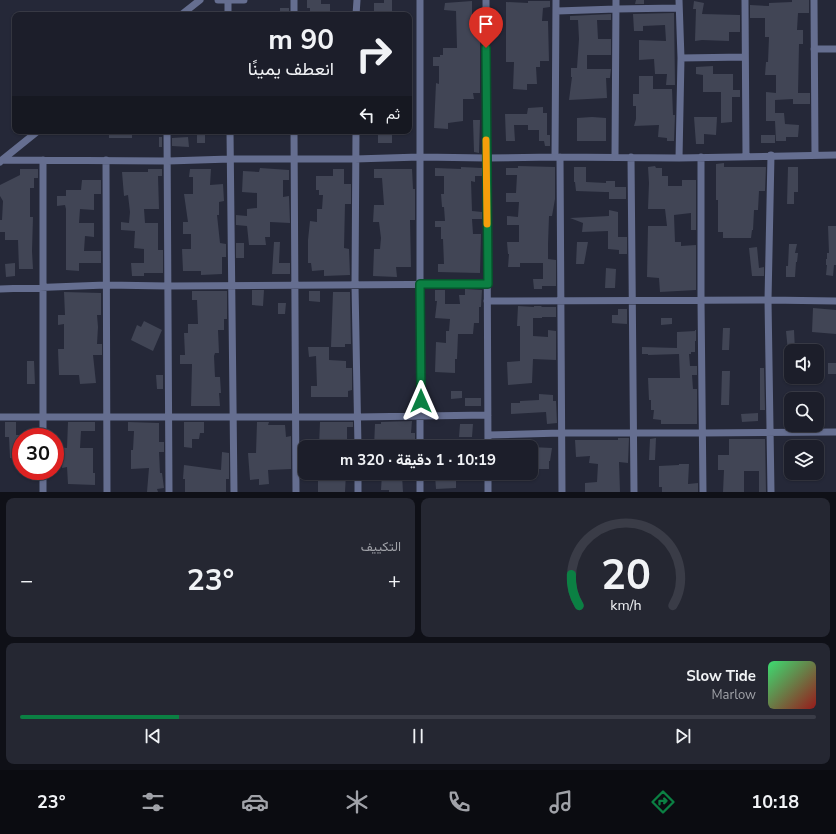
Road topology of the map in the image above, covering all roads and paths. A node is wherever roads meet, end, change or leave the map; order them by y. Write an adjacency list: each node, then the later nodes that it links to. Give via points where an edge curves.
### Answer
1 (200, 0): 17 (street)
2 (218, 0): 3 (street)
3 (228, 0): 4 (street); 18 (street)
4 (244, 0)
5 (294, 0): 19 (street)
6 (357, 0): 20 (street)
7 (420, 0): 34 (street)
8 (486, 0): 39 (street)
9 (556, 0): 16 (street)
10 (616, 0): 15 (street)
11 (679, 0): 14 (street)
12 (746, 0): 23 (street)
13 (814, 0): 21 (street)
14 (678, 8): 15 (street); 24 (street)
15 (616, 9): 16 (street); 36 (street)
16 (557, 11): 35 (street)
17 (185, 12)
18 (228, 12)
19 (294, 12)
20 (356, 12)
21 (814, 49): 22 (street); 31 (street)
22 (836, 49)
23 (745, 57): 24 (street); 33 (street)
24 (681, 58): 40 (street)
25 (34, 134): 46 (street)
26 (167, 134): 47 (street)
27 (230, 134): 41 (street)
28 (294, 134): 42 (street)
29 (356, 134): 43 (street)
30 (771, 155): 31 (street); 33 (street); 58 (street)
31 (815, 155): 32 (street)
32 (836, 155)
33 (746, 156): 38 (street)
34 (420, 157): 39 (street); 43 (street); 48 (street)
35 (558, 157): 36 (street); 39 (street); 62 (street)
36 (615, 157): 37 (street)
37 (631, 157): 40 (street); 60 (street)
38 (701, 157): 40 (street); 57 (street)
39 (487, 158): 49 (street)
40 (680, 158)
41 (230, 159): 42 (street); 47 (street); 51 (street)
42 (294, 159): 43 (street); 52 (street)
43 (355, 159): 53 (street)
44 (43, 160): 45 (street); 46 (street); 55 (street)
45 (106, 160): 47 (street); 50 (street)
46 (1, 161)
47 (168, 161): 54 (street)
48 (420, 284): 49 (street); 53 (street); 64 (street)
49 (488, 284): 59 (street)
50 (106, 285): 54 (street); 55 (street); 67 (street)
51 (232, 285): 52 (street); 54 (street); 71 (street)
52 (295, 285): 53 (street); 69 (street)
53 (355, 285): 70 (street)
54 (168, 286): 68 (street)
55 (42, 287): 56 (street); 66 (street)
56 (0, 289)
57 (701, 300): 58 (street); 60 (street); 77 (street)
58 (768, 300): 61 (street); 74 (street)
59 (487, 301): 62 (street); 63 (street)
60 (631, 301): 62 (street); 73 (street)
61 (836, 301)
62 (560, 302): 76 (street)
63 (488, 415): 64 (street); 78 (street)
64 (421, 416): 70 (street); 80 (street)
65 (0, 417): 66 (street)
66 (43, 417): 67 (street); 72 (street)
67 (107, 417): 68 (street); 87 (street)
68 (169, 417): 71 (street); 88 (street)
69 (295, 417): 70 (street); 71 (street); 90 (street)
70 (358, 417): 79 (street)
71 (234, 418): 89 (street)
72 (43, 428)
73 (633, 432): 76 (street); 77 (street); 95 (street)
74 (770, 432): 75 (street); 77 (street); 97 (street)
75 (836, 432)
76 (561, 433): 78 (street); 94 (street)
77 (702, 434): 96 (street)
78 (488, 436): 81 (street)
79 (358, 440)
80 (420, 440)
81 (488, 440)
82 (43, 480): 86 (street)
83 (358, 480): 91 (street)
84 (420, 480): 92 (street)
85 (488, 480): 93 (street)
86 (43, 492)
87 (107, 492)
88 (169, 492)
89 (234, 492)
90 (296, 492)
91 (358, 492)
92 (420, 492)
93 (488, 492)
94 (562, 492)
95 (634, 492)
96 (703, 492)
97 (771, 492)

